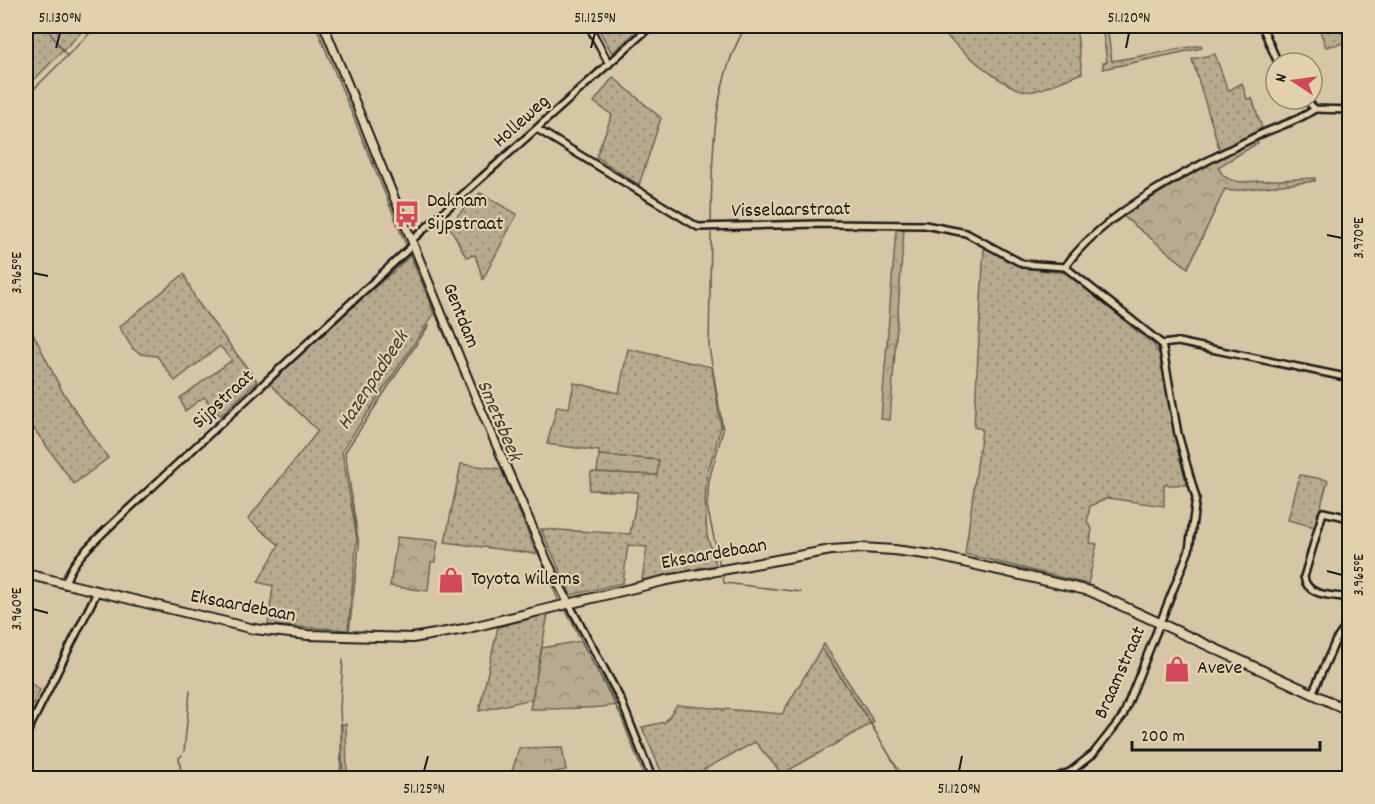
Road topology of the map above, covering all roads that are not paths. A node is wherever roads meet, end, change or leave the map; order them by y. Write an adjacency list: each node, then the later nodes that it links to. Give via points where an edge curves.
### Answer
1 (324, 26): 11 (street, Gentdam)
2 (589, 26): 6 (street)
3 (651, 26): 6 (street, Holleweg)
4 (1262, 26): 5 (street)
5 (1273, 51)
6 (609, 64): 10 (street, Holleweg)
7 (1324, 109): 8 (street)
8 (1350, 110)
9 (1312, 111): 12 (street, via 1155,190 1076,252)
10 (537, 129): 11 (street, Holleweg); 12 (street, Visselaarstraat, via 698,227 925,225 966,233 1023,264)
11 (413, 243): 17 (street, Sijpstraat, via 107,529 80,556); 20 (street, Gentdam, via 488,426)
12 (1065, 267): 13 (street)
13 (1162, 344): 14 (street, via 1178,342); 22 (street, via 1178,434 1196,498 1189,550)
14 (1350, 378)
15 (1350, 518): 19 (street, via 1323,512 1304,577 1311,591)
16 (26, 574): 17 (main road, Eksaardebaan)
17 (65, 585): 18 (main road, Eksaardebaan)
18 (97, 592): 20 (main road, Eksaardebaan, via 254,629 397,639 464,629); 25 (street)
19 (1350, 598)
20 (568, 602): 22 (main road, Eksaardebaan, via 815,553 876,548 933,555 1075,586); 26 (street, Gentdam, via 621,700)
21 (1350, 621): 23 (street, via 1336,640)
22 (1159, 624): 23 (main road, Eksaardebaan); 27 (street, Braamstraat, via 1154,644 1117,724 1082,764)
23 (1312, 694): 24 (main road, Eksaardebaan)
24 (1350, 711)
25 (26, 735)
26 (652, 778)
27 (1055, 778)

